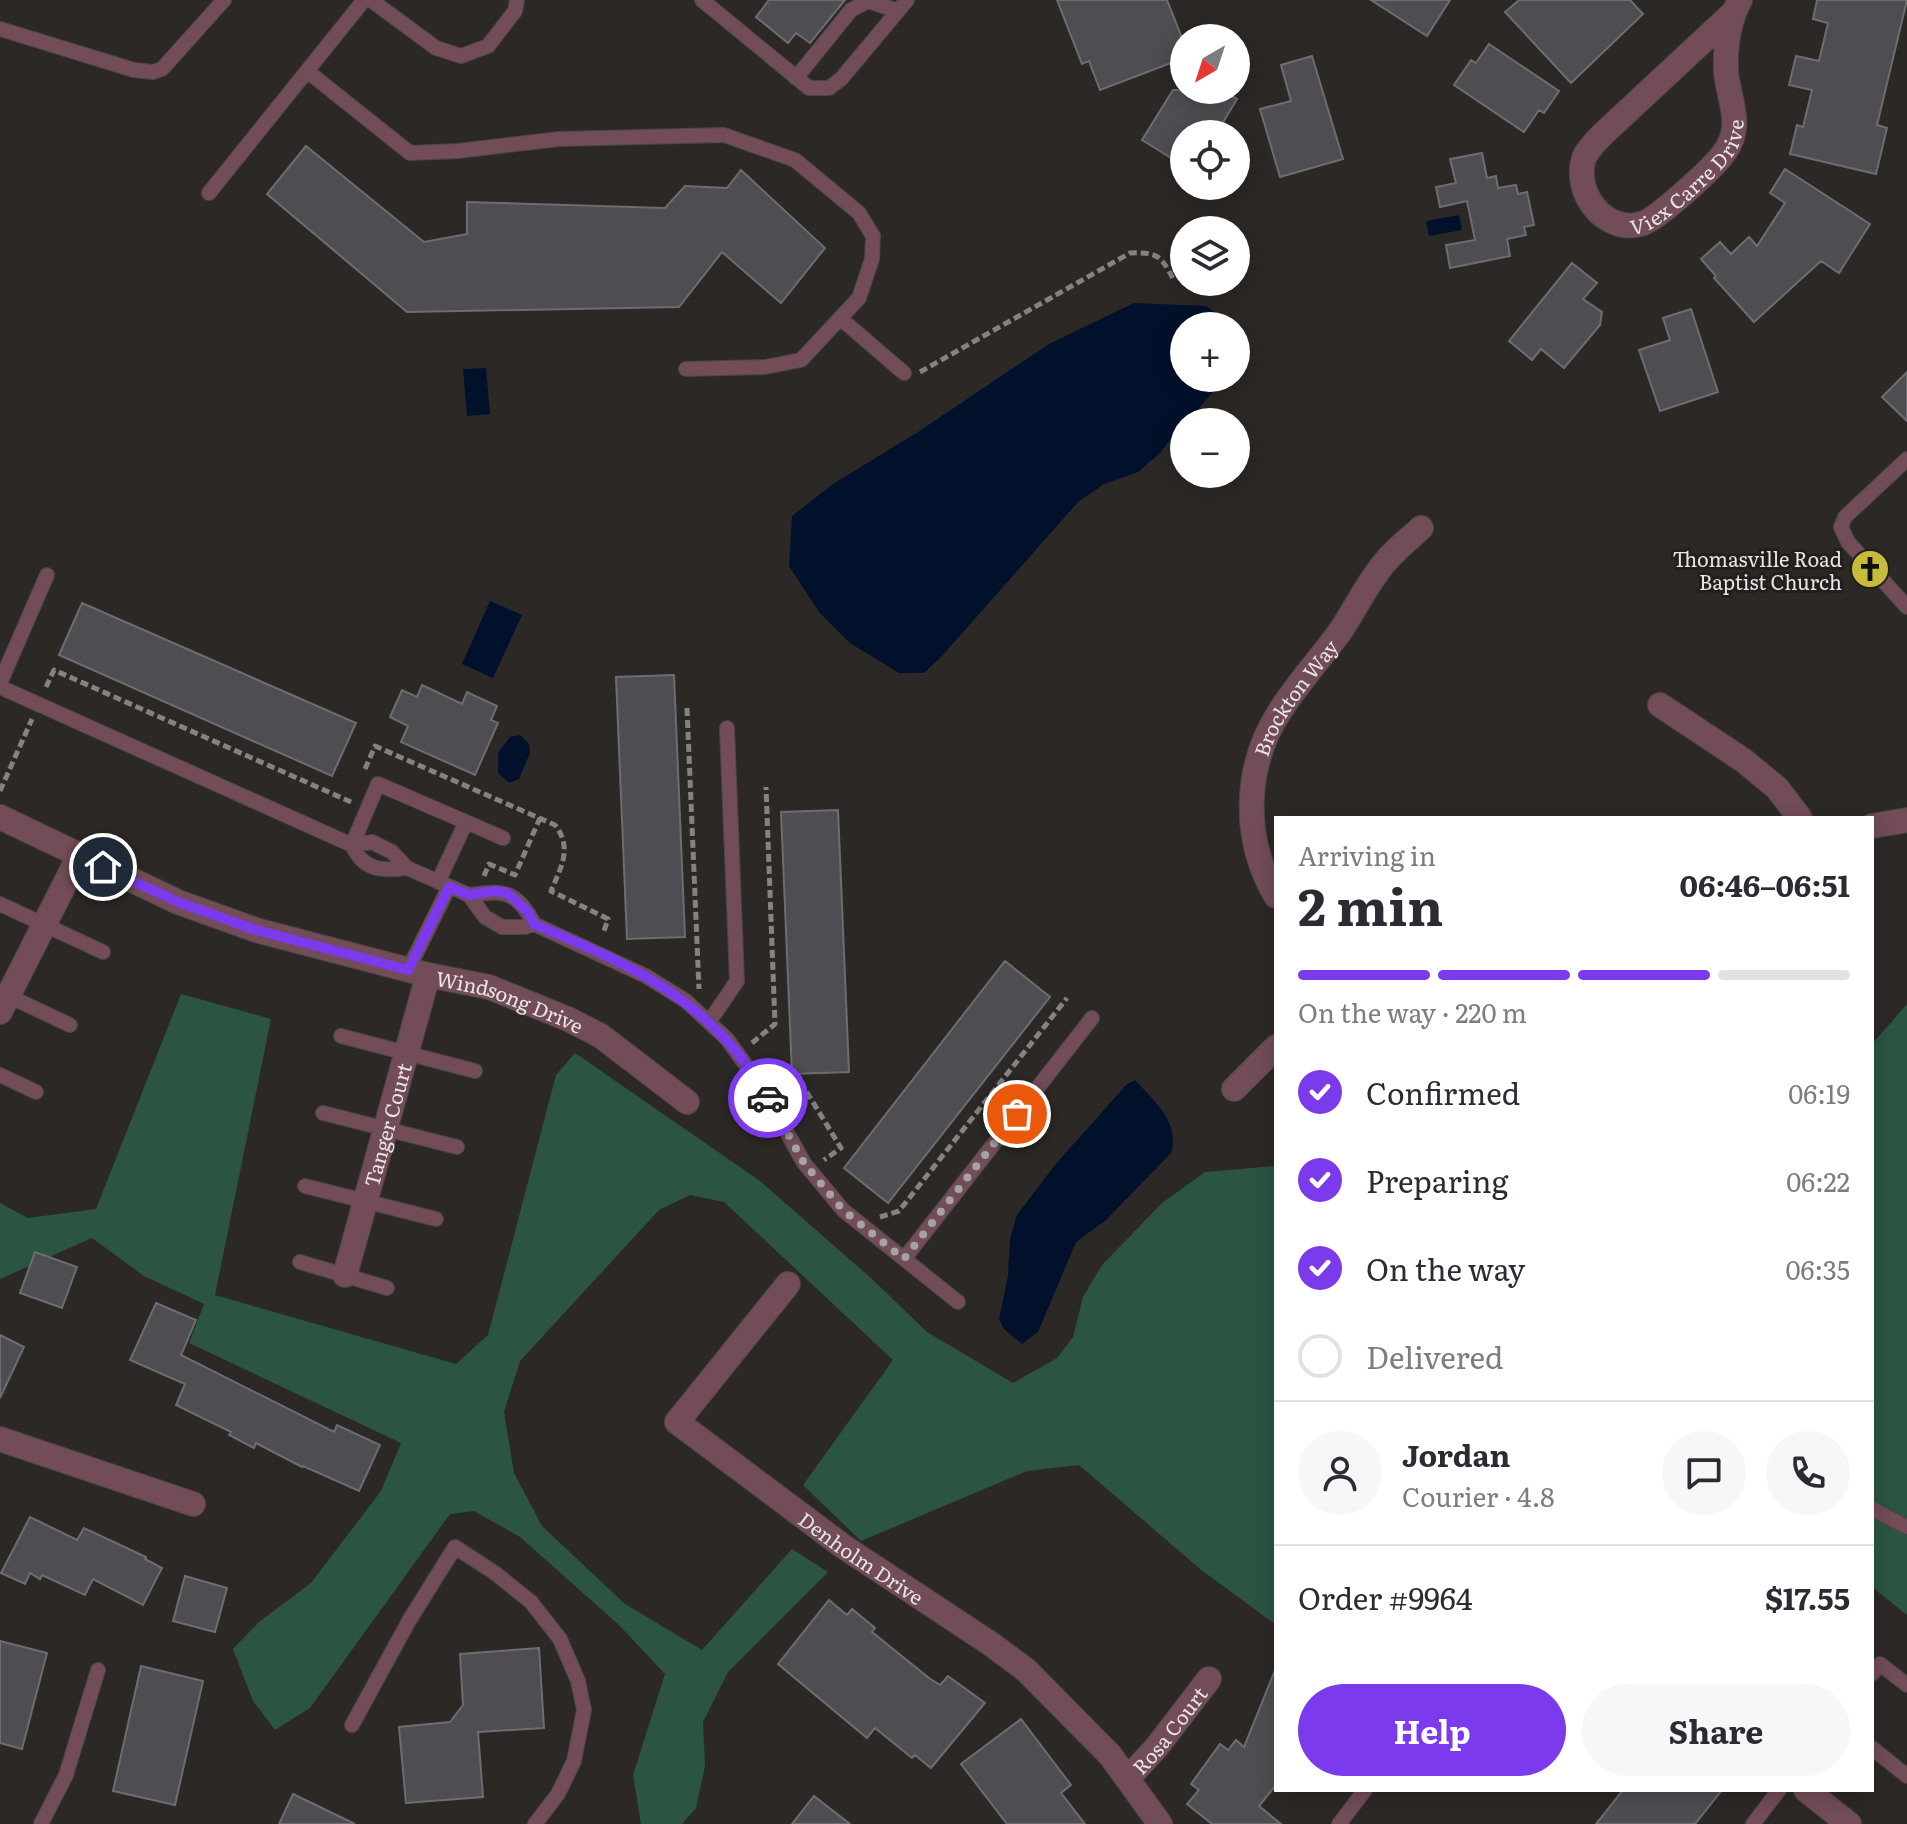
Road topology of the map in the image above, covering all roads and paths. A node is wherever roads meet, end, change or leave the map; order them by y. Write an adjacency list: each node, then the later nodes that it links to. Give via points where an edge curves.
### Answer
1 (224, 0): 8 (lane, via 162,69 153,72)
2 (364, 0): 9 (lane)
3 (371, 0): 4 (lane, via 436,48 461,56 488,46 515,11)
4 (517, 0)
5 (702, 0): 10 (lane)
6 (902, 6): 10 (lane, via 868,1 858,5); 10 (lane, via 829,88 809,88)
7 (1737, 6): 7 (street, Viex Carre Drive, via 1584,157 1586,196 1612,221 1641,224 1662,212 1724,153 1736,116 1726,73 1727,36)
8 (0, 29)
9 (307, 71): 11 (lane); 13 (lane, via 410,153 559,139 724,135 795,160 859,213 873,236 872,259 859,298)
10 (796, 78)
11 (209, 193)
12 (1170, 273): 15 (path, via 1163,260 1150,253 1130,253 915,374)
13 (840, 318): 14 (lane, via 801,360 765,367); 15 (lane)
14 (686, 369)
15 (904, 373)
16 (1907, 459): 19 (lane, via 1845,517 1841,527 1848,542)
17 (1421, 528): 44 (street, Brockton Way, via 1385,562 1263,742 1251,817 1255,844)
18 (47, 575): 20 (lane)
19 (1907, 607)
20 (0, 685): 39 (lane)
21 (45, 691): 30 (path, via 54,670)
22 (1660, 705): 32 (street, via 1743,760 1777,788)
23 (687, 708): 53 (path)
24 (33, 718): 29 (path)
25 (727, 728): 58 (lane, via 737,981)
26 (363, 774): 34 (path, via 375,746)
27 (766, 787): 62 (path, via 775,1024)
28 (357, 788): 30 (path)
29 (0, 791)
30 (351, 802): 31 (path)
31 (347, 811)
32 (1798, 816)
33 (0, 817): 40 (street, Windsong Drive)
34 (540, 818): 42 (path, via 515,875 489,864 482,881); 49 (path, via 555,825 566,845 551,891 608,919 602,934)
35 (1907, 820): 37 (street)
36 (466, 822): 38 (lane); 39 (lane, via 378,784); 43 (lane)
37 (1874, 826)
38 (503, 838)
39 (352, 845): 41 (lane, via 372,842); 41 (lane, via 358,859 369,866 385,871)
40 (79, 856): 47 (street); 51 (street, Windsong Drive, via 178,902 256,930)
41 (407, 868): 43 (lane)
42 (472, 877)
43 (444, 884): 45 (lane); 51 (lane)
44 (1274, 893)
45 (469, 895): 48 (lane, via 485,917 502,927); 48 (lane, via 507,893)
46 (0, 904): 47 (lane)
47 (44, 924): 50 (lane); 56 (street)
48 (534, 924): 58 (lane, via 646,976)
49 (614, 939)
50 (103, 952)
51 (418, 972): 64 (street, Tanger Court); 71 (street, Windsong Drive, via 489,987 568,1019 601,1036)
52 (689, 982): 53 (path)
53 (699, 990): 54 (path)
54 (710, 997)
55 (1067, 998): 78 (path, via 899,1211)
56 (3, 1000): 59 (lane)
57 (1092, 1018): 80 (lane)
58 (709, 1022): 80 (lane, via 761,1086 804,1163 843,1210)
59 (70, 1025)
60 (745, 1035): 62 (path)
61 (341, 1036): 64 (lane)
62 (752, 1043): 65 (path)
63 (1274, 1049): 69 (street)
64 (407, 1053): 66 (lane); 73 (street, Tanger Court)
65 (761, 1056)
66 (475, 1071)
67 (0, 1075): 70 (lane)
68 (779, 1081): 75 (path, via 788,1093 803,1086 841,1148 823,1159)
69 (1234, 1089)
70 (36, 1092)
71 (687, 1102)
72 (323, 1113): 73 (lane)
73 (385, 1129): 74 (lane); 77 (street, Tanger Court)
74 (457, 1147)
75 (832, 1171)
76 (305, 1186): 77 (lane)
77 (365, 1201): 79 (lane); 82 (street, Tanger Court)
78 (876, 1218)
79 (436, 1219)
80 (904, 1259): 85 (lane)
81 (300, 1262): 82 (lane)
82 (345, 1275): 84 (lane)
83 (788, 1284): 97 (street, Denholm Drive, via 677,1422 844,1547 1026,1670)
84 (387, 1288)
85 (958, 1302)
86 (0, 1439): 87 (street)
87 (193, 1504)
88 (1874, 1510): 89 (lane)
89 (1907, 1527)
90 (98, 1670): 101 (lane, via 66,1775)
91 (1874, 1672): 93 (lane, via 1880,1664)
92 (1209, 1679): 97 (street, Rosa Court)
93 (1907, 1685)
94 (352, 1725): 102 (lane, via 455,1547 531,1602 560,1639 578,1681 584,1710 574,1761)
95 (1874, 1750): 96 (lane)
96 (1907, 1776)
97 (1129, 1777): 103 (street, Denholm Drive)
98 (1363, 1792): 104 (lane)
99 (1777, 1792): 105 (lane)
100 (1809, 1792): 106 (street)
101 (41, 1824)
102 (535, 1824)
103 (1160, 1824)
104 (1339, 1824)
105 (1753, 1824)
106 (1849, 1824)

